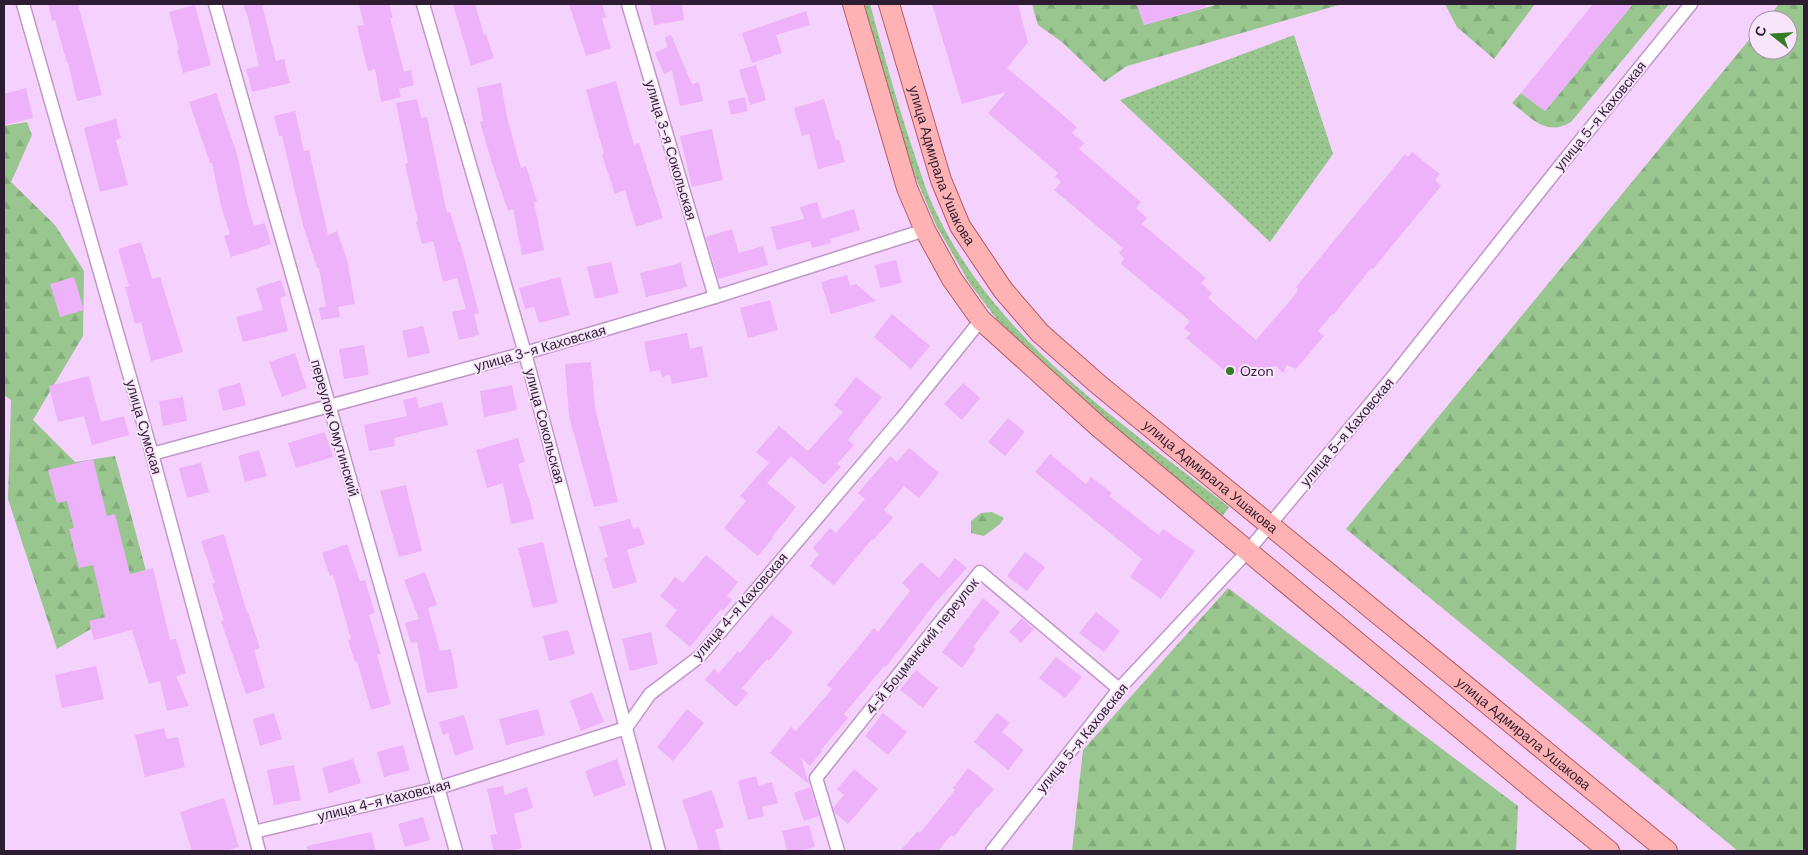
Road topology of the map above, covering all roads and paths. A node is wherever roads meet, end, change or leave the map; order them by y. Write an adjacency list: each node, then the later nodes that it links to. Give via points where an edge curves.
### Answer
1 (23, 4): 13 (street, улица Сумская)
2 (215, 4): 12 (street, переулок Омутинский)
3 (423, 4): 11 (street, улица Сокольская)
4 (628, 4): 9 (street, улица 3-я Сокольская)
5 (853, 4): 8 (main road, via 907,188)
6 (889, 4): 14 (main road, улица Адмирала Ушакова, via 941,180 960,226 1003,290 1040,333 1099,385)
7 (1691, 4): 14 (street, улица 5-я Каховская, via 1395,374)
8 (925, 230): 9 (street, улица 3-я Каховская); 10 (main road, via 952,279)
9 (715, 297): 11 (street, улица 3-я Каховская)
10 (981, 320): 15 (main road, via 1099,427); 17 (street, улица 4-я Каховская, via 699,657 650,694)
11 (525, 353): 12 (street, улица 3-я Каховская); 17 (street, улица Сокольская)
12 (328, 405): 13 (street, улица 3-я Каховская); 18 (street, переулок Омутинский)
13 (152, 454): 19 (street, улица Сумская)
14 (1269, 524): 15 (street, улица 5-я Каховская); 26 (main road, улица Адмирала Ушакова)
15 (1248, 550): 16 (street, улица 5-я Каховская); 25 (main road)
16 (1119, 689): 23 (street, 4-й Боцманский переулок, via 980,572 816,778); 24 (street, улица 5-я Каховская)
17 (626, 728): 18 (street, улица 4-я Каховская); 22 (street, улица Сокольская)
18 (438, 788): 19 (street, улица 4-я Каховская); 21 (street, переулок Омутинский)
19 (254, 832): 20 (street, улица Сумская)
20 (260, 851)
21 (456, 851)
22 (659, 851)
23 (838, 851)
24 (992, 851)
25 (1609, 851)
26 (1668, 851)

